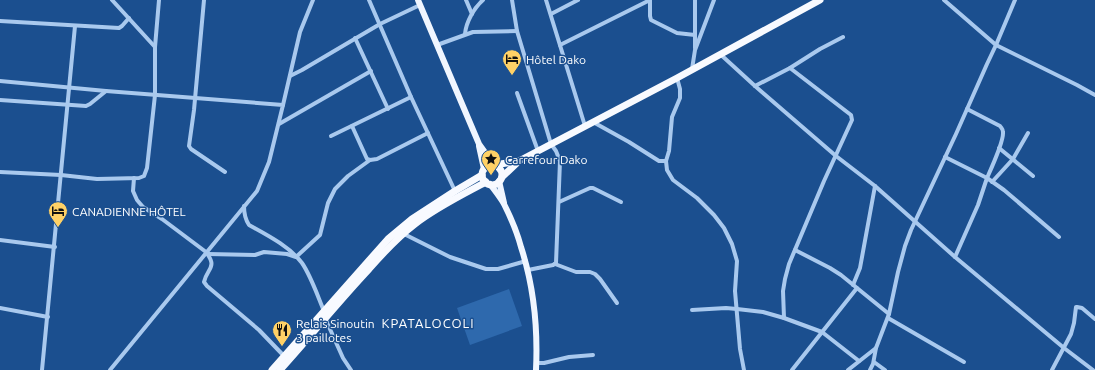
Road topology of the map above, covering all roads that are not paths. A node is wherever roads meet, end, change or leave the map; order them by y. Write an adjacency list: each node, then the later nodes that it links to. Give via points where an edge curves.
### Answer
1 (112, 0): 20 (street)
2 (159, 0): 32 (street)
3 (204, 0): 48 (street)
4 (313, 0): 38 (street, via 300,32)
5 (369, 0): 22 (street)
6 (466, 0): 18 (street)
7 (484, 0): 18 (street)
8 (512, 0): 24 (street)
9 (546, 0): 19 (street)
10 (578, 0): 19 (street)
11 (650, 0): 26 (street, via 651,20 677,33); 30 (street)
12 (695, 0): 26 (street)
13 (714, 0): 33 (street)
14 (820, 0): 34 (highway)
15 (944, 0): 31 (street)
16 (1015, 0): 31 (street)
17 (419, 2): 22 (street); 29 (main road)
18 (472, 14): 25 (street)
19 (551, 14): 30 (street)
20 (129, 18): 23 (street, via 119,28); 32 (street)
21 (0, 22): 23 (street)
22 (380, 24): 27 (street); 47 (street)
23 (75, 26): 42 (street)
24 (517, 31): 25 (street, via 478,31); 62 (street)
25 (465, 34): 29 (street)
26 (695, 36): 33 (street)
27 (355, 38): 37 (street); 38 (street)
28 (843, 38): 35 (street)
29 (437, 45): 61 (main road)
30 (560, 45): 57 (street)
31 (996, 46): 46 (street); 53 (street)
32 (155, 47): 45 (street)
33 (695, 50): 36 (street)
34 (720, 54): 36 (highway); 41 (street)
35 (790, 68): 41 (street); 65 (street, via 851,115 852,122)
36 (692, 69): 39 (highway)
37 (371, 71): 52 (street); 55 (street)
38 (290, 76): 51 (street)
39 (677, 78): 54 (highway); 70 (street, via 680,98 672,117)
40 (0, 81): 42 (street)
41 (755, 86): 65 (street)
42 (69, 87): 43 (street); 50 (street)
43 (106, 91): 45 (street); 50 (street, via 86,106)
44 (517, 93): 64 (street)
45 (155, 95): 48 (street); 77 (street, via 147,168 144,176)
46 (1095, 95)
47 (412, 97): 52 (street); 58 (street)
48 (194, 98): 51 (street); 73 (street, via 189,146)
49 (0, 100): 50 (street)
50 (67, 105): 75 (street)
51 (283, 105): 55 (street)
52 (388, 108): 56 (street)
53 (967, 109): 63 (street, via 1000,126 1003,135); 66 (street)
54 (593, 122): 57 (highway); 70 (street, via 659,161)
55 (279, 124): 87 (street, via 269,162 257,191)
56 (352, 126): 60 (street); 68 (street)
57 (585, 126): 62 (highway)
58 (428, 133): 68 (street, via 377,159); 83 (street)
59 (1028, 133): 67 (street)
60 (331, 136)
61 (479, 144): 71 (main road); 74 (main road)
62 (551, 144): 64 (highway); 84 (street, via 560,162)
63 (999, 148): 67 (street); 78 (street)
64 (538, 150): 69 (highway)
65 (836, 156): 82 (street); 93 (street)
66 (945, 157): 78 (street); 88 (street)
67 (1013, 159): 76 (street); 80 (street)
68 (370, 160): 95 (street, via 335,189 328,202 320,235)
69 (519, 161): 71 (highway); 79 (highway)
70 (666, 161): 104 (street, via 667,170 673,180 714,215 732,244 736,261)
71 (493, 165): 74 (highway, via 488,166); 79 (highway, via 501,170)
72 (0, 172): 75 (street)
73 (225, 172)
74 (483, 172): 81 (highway, via 483,179); 83 (highway)
75 (61, 176): 77 (street, via 97,179); 92 (street)
76 (1033, 176)
77 (134, 178): 94 (street, via 133,191 143,207)
78 (987, 178): 80 (street); 96 (street)
79 (500, 179): 81 (highway, via 494,184); 86 (main road)
80 (992, 182): 90 (street)
81 (488, 183): 86 (main road); 89 (highway, via 439,208)
82 (875, 186): 88 (street); 100 (street, via 860,268)
83 (455, 191): 106 (highway, via 412,219 380,248)
84 (559, 202): 85 (street, via 590,188); 98 (street)
85 (621, 202)
86 (504, 204): 97 (main road, via 516,229)
87 (244, 206): 94 (street); 95 (street, via 244,214 249,225 276,240)
88 (915, 222): 96 (street); 107 (street, via 905,246)
89 (404, 234): 97 (street, via 450,257 486,269 498,269); 106 (highway)
90 (1059, 237)
91 (0, 240): 92 (street)
92 (54, 247): 108 (street)
93 (795, 250): 100 (street, via 830,268); 109 (street, via 783,291)
94 (207, 253): 95 (street, via 255,256 264,252); 115 (street, via 212,262 204,282 259,330); 121 (street)
95 (296, 256): 106 (street, via 308,273)
96 (955, 257): 113 (street)
97 (526, 261): 99 (main road)
98 (555, 264): 99 (street); 102 (street, via 576,272 595,274)
99 (528, 270): 119 (main road, via 535,313)
100 (853, 285): 101 (street)
101 (857, 288): 107 (street); 111 (street)
102 (618, 302)
103 (0, 308): 108 (street)
104 (737, 309): 105 (street); 109 (street); 126 (street)
105 (692, 310)
106 (325, 314): 115 (highway); 123 (highway); 124 (street, via 343,358)
107 (888, 316): 112 (street); 118 (street)
108 (48, 317): 120 (street)
109 (784, 318): 111 (street)
110 (1095, 319): 113 (street, via 1077,307 1071,334)
111 (822, 332): 116 (street); 127 (street)
112 (876, 348): 116 (street); 117 (street)
113 (1064, 348): 131 (street); 132 (street)
114 (593, 355): 119 (street)
115 (284, 356): 122 (highway)
116 (859, 361): 128 (street)
117 (874, 362): 129 (street); 130 (street)
118 (964, 362)
119 (536, 363): 125 (main road)
120 (42, 370)
121 (110, 370)
122 (272, 370)
123 (280, 370)
124 (351, 370)
125 (536, 370)
126 (744, 370)
127 (792, 370)
128 (848, 370)
129 (870, 370)
130 (885, 370)
131 (1052, 370)
132 (1093, 370)

